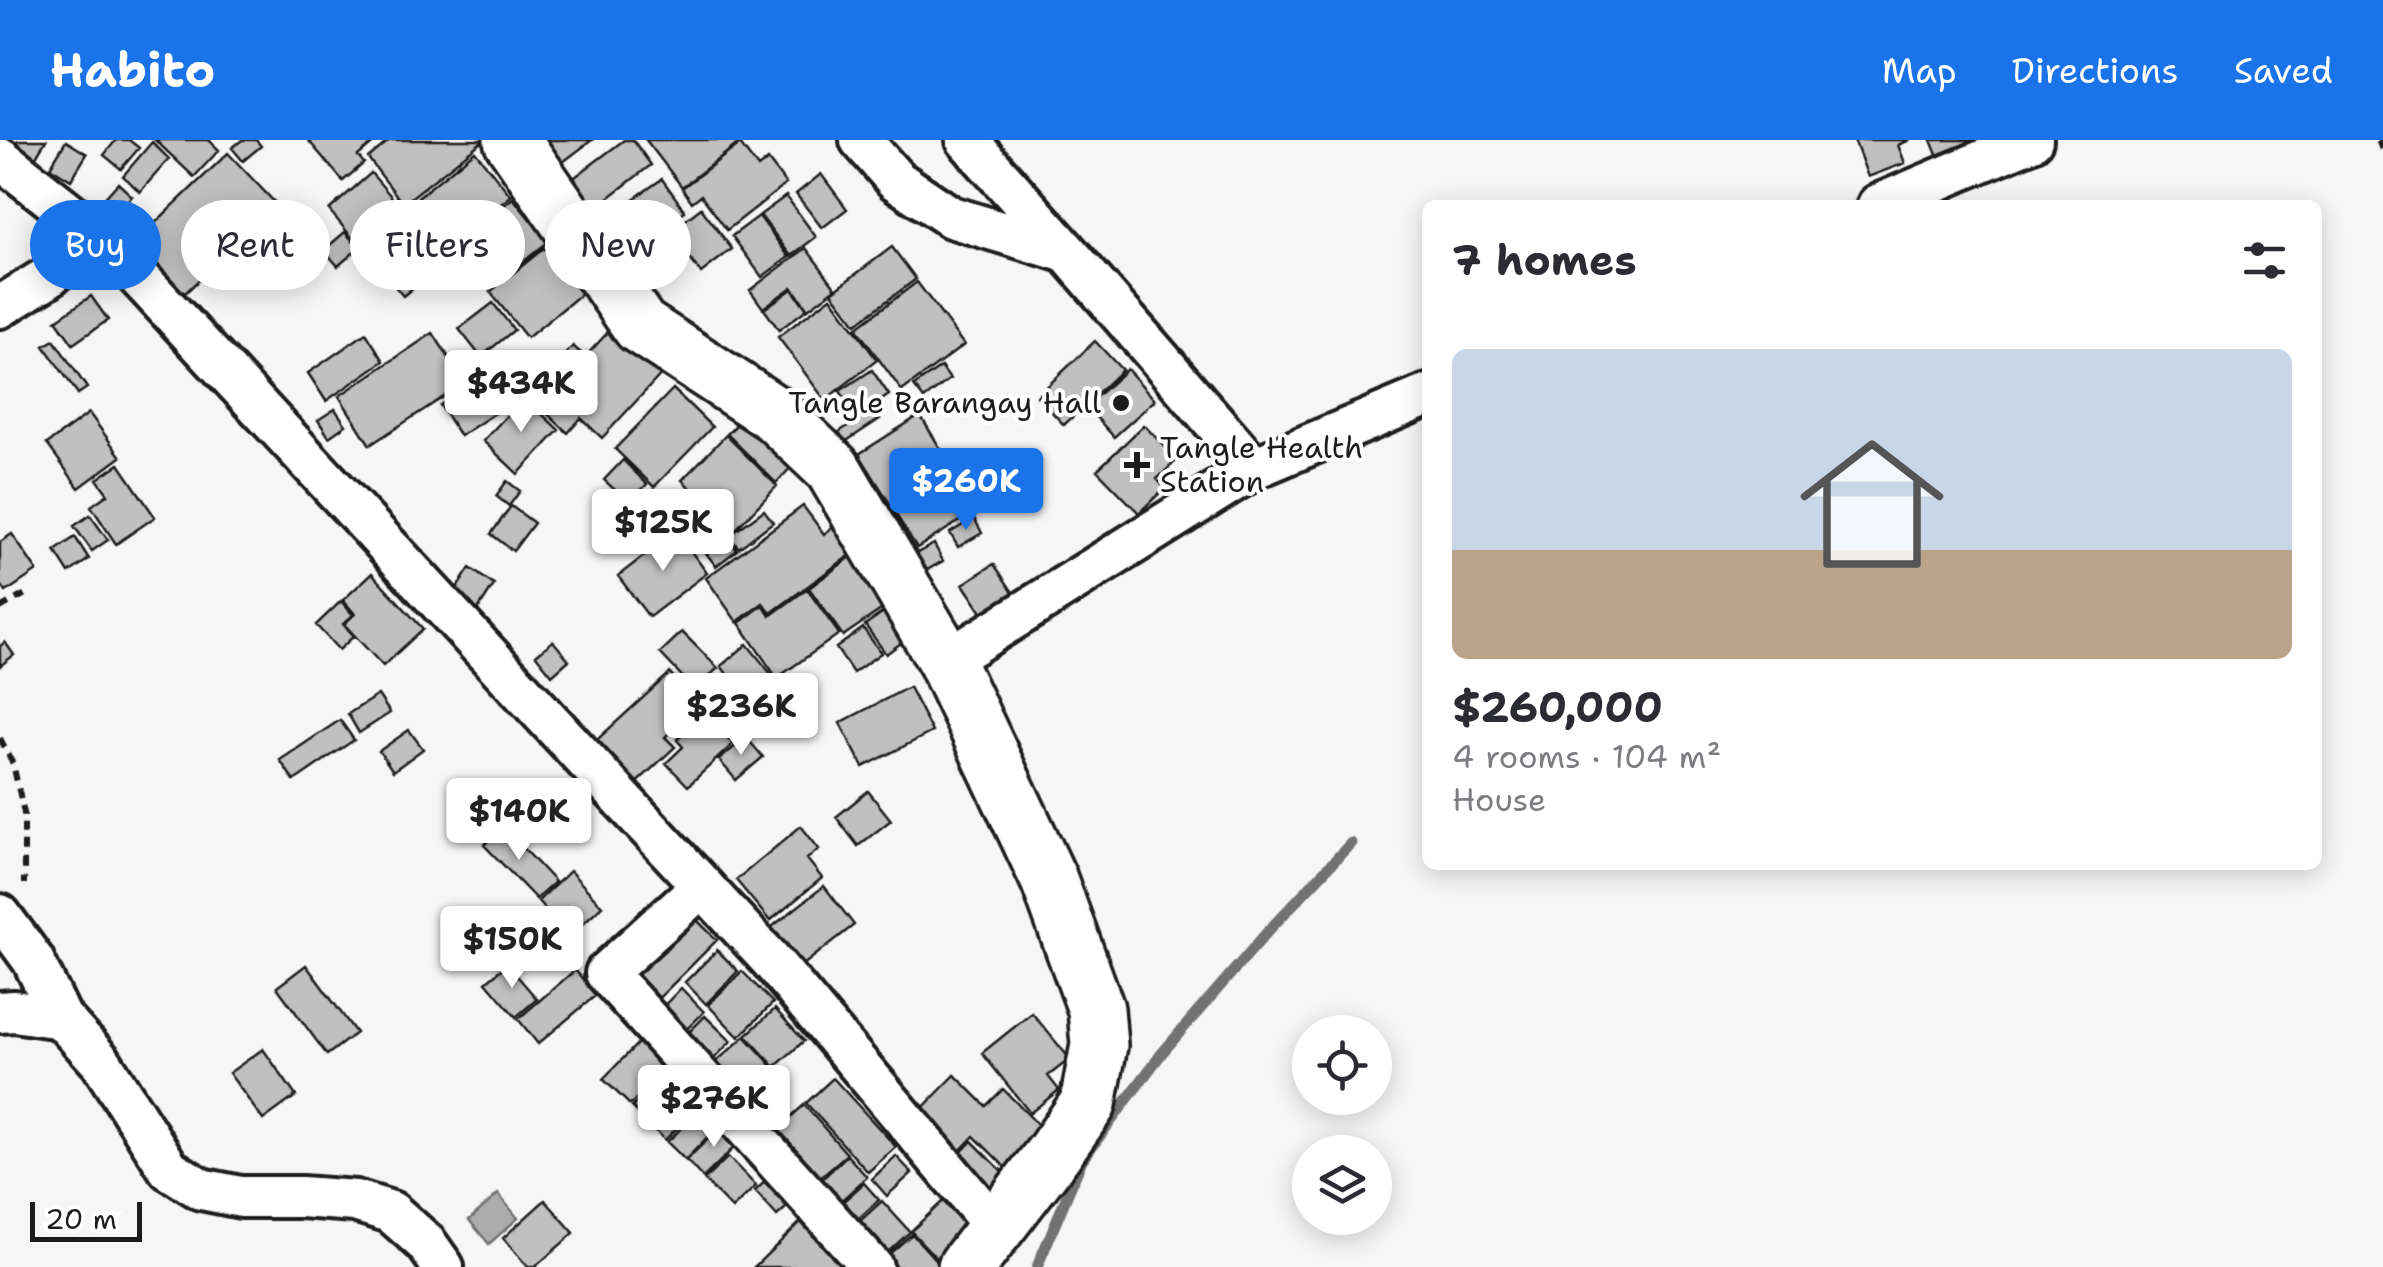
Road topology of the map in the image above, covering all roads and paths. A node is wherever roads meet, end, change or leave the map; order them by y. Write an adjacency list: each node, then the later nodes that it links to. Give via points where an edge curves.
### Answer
1 (512, 140): 18 (street, via 640,326 776,416 833,469)
2 (862, 140): 10 (street, via 896,180 951,217)
3 (968, 140): 10 (street)
4 (2032, 140): 9 (street)
5 (2378, 140): 6 (path)
6 (2383, 152)
7 (0, 158): 8 (street)
8 (54, 200)
9 (1890, 200)
10 (1068, 252): 15 (street)
11 (30, 288): 13 (street)
12 (151, 290): 20 (street)
13 (0, 307)
14 (1422, 398): 15 (street)
15 (1254, 468): 18 (street)
16 (31, 592): 17 (path)
17 (0, 608)
18 (946, 661): 25 (street, via 1049,880 1096,1009 1099,1045 1088,1104)
19 (0, 738): 22 (path, via 24,813)
20 (702, 886): 25 (street, via 769,958); 27 (street, via 606,973)
21 (0, 915): 22 (street)
22 (32, 960): 24 (street)
23 (0, 1012): 24 (street)
24 (61, 1018): 26 (street, via 101,1062 169,1169 214,1192 355,1201 391,1212)
25 (981, 1248)
26 (443, 1267)
27 (872, 1267)

